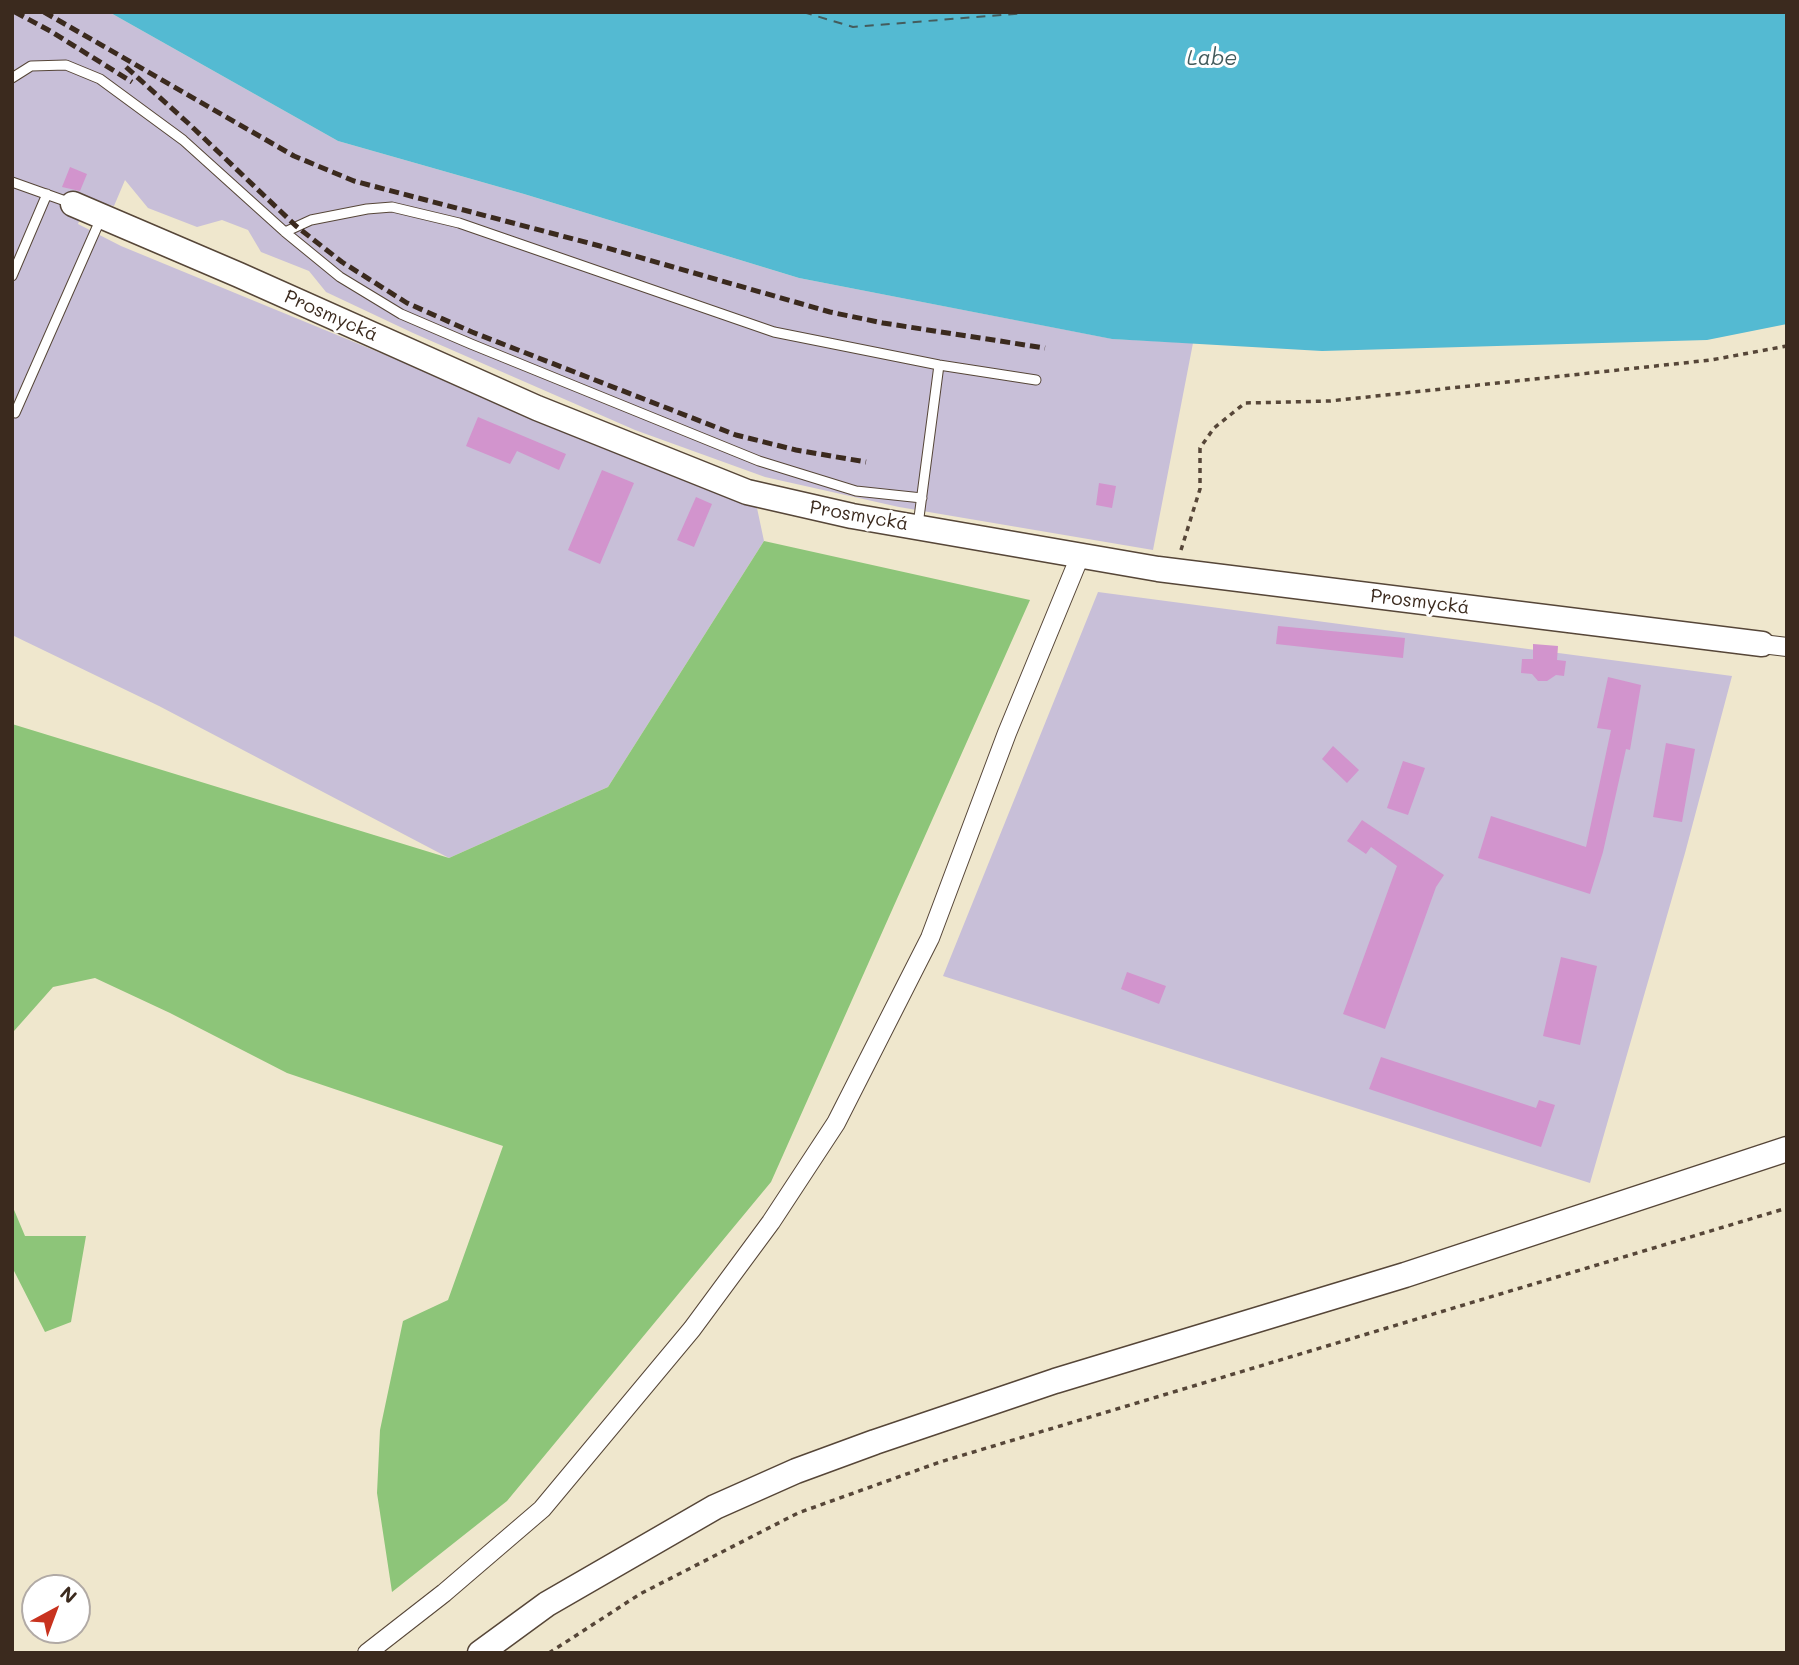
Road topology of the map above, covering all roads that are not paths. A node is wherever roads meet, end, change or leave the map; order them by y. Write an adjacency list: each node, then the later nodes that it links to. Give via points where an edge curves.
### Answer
1 (12, 78): 6 (lane, via 31,66 66,65 100,79 183,140)
2 (12, 182): 3 (lane, Prosmycká)
3 (47, 194): 4 (lane, Prosmycká); 7 (lane)
4 (73, 204): 5 (street, Prosmycká)
5 (102, 216): 11 (lane); 13 (street, Prosmycká, via 537,408 747,492)
6 (285, 232): 9 (lane, via 311,220 393,207 459,223 774,332); 12 (lane, via 340,277 401,314 471,344 759,461 856,491)
7 (15, 263): 8 (lane)
8 (12, 276)
9 (939, 366): 10 (lane); 12 (lane)
10 (1036, 380)
11 (15, 413)
12 (922, 498): 13 (lane)
13 (918, 526): 14 (street, Prosmycká)
14 (1080, 556): 15 (street, Prosmycká); 17 (street, via 930,938 836,1123 772,1222 692,1329 542,1508)
15 (1775, 646)
16 (1787, 1149): 18 (street, via 1405,1275 1055,1381 796,1471 715,1507 547,1604)
17 (367, 1653)
18 (480, 1653)

